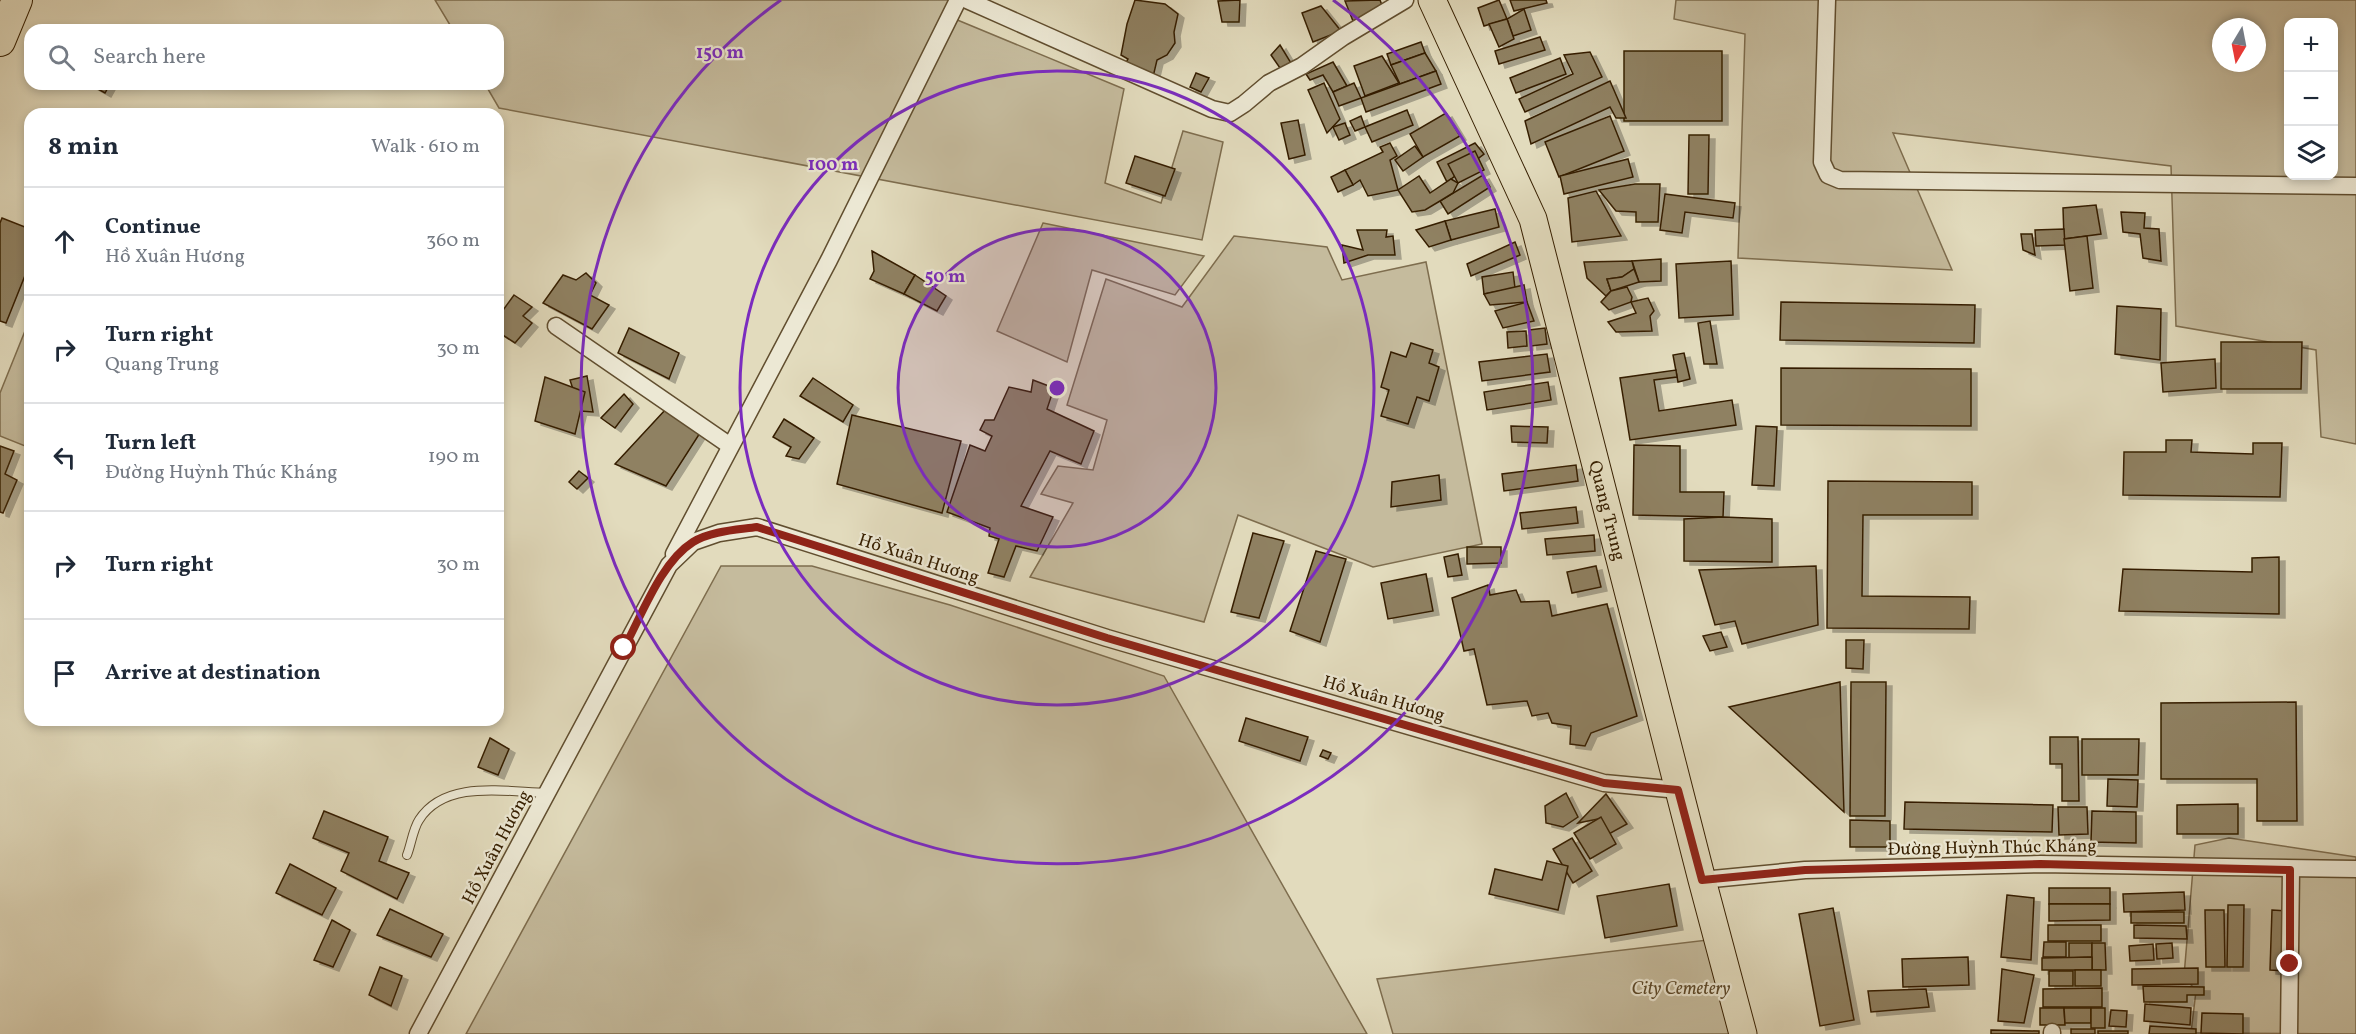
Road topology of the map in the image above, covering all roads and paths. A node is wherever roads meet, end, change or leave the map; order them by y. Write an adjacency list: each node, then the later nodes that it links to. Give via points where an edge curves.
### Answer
1 (17, 0): 7 (highway)
2 (958, 0): 10 (street, via 829,260)
3 (967, 0): 4 (street, via 1212,109 1230,113 1269,83)
4 (1405, 0)
5 (1432, 0): 12 (main road, Quang Trung, via 1533,219)
6 (1827, 0): 8 (street, via 1822,162 1828,175 1840,180)
7 (0, 41)
8 (2356, 186)
9 (556, 326): 10 (street)
10 (729, 446): 11 (street)
11 (669, 564): 12 (street, Hồ Xuân Hương, via 693,542 718,533 757,527 1107,638 1604,783); 13 (street, Hồ Xuân Hương)
12 (1678, 790): 17 (main road, Quang Trung)
13 (547, 793): 14 (lane, via 465,790 441,798 418,820); 18 (street, Hồ Xuân Hương)
14 (407, 855)
15 (2356, 869): 16 (street, Đường Huỳnh Thúc Kháng)
16 (2290, 870): 17 (street, Đường Huỳnh Thúc Kháng, via 2040,864 1805,870); 20 (street)
17 (1702, 880): 19 (main road, Quang Trung)
18 (418, 1034)
19 (1743, 1034)
20 (2289, 1034)

